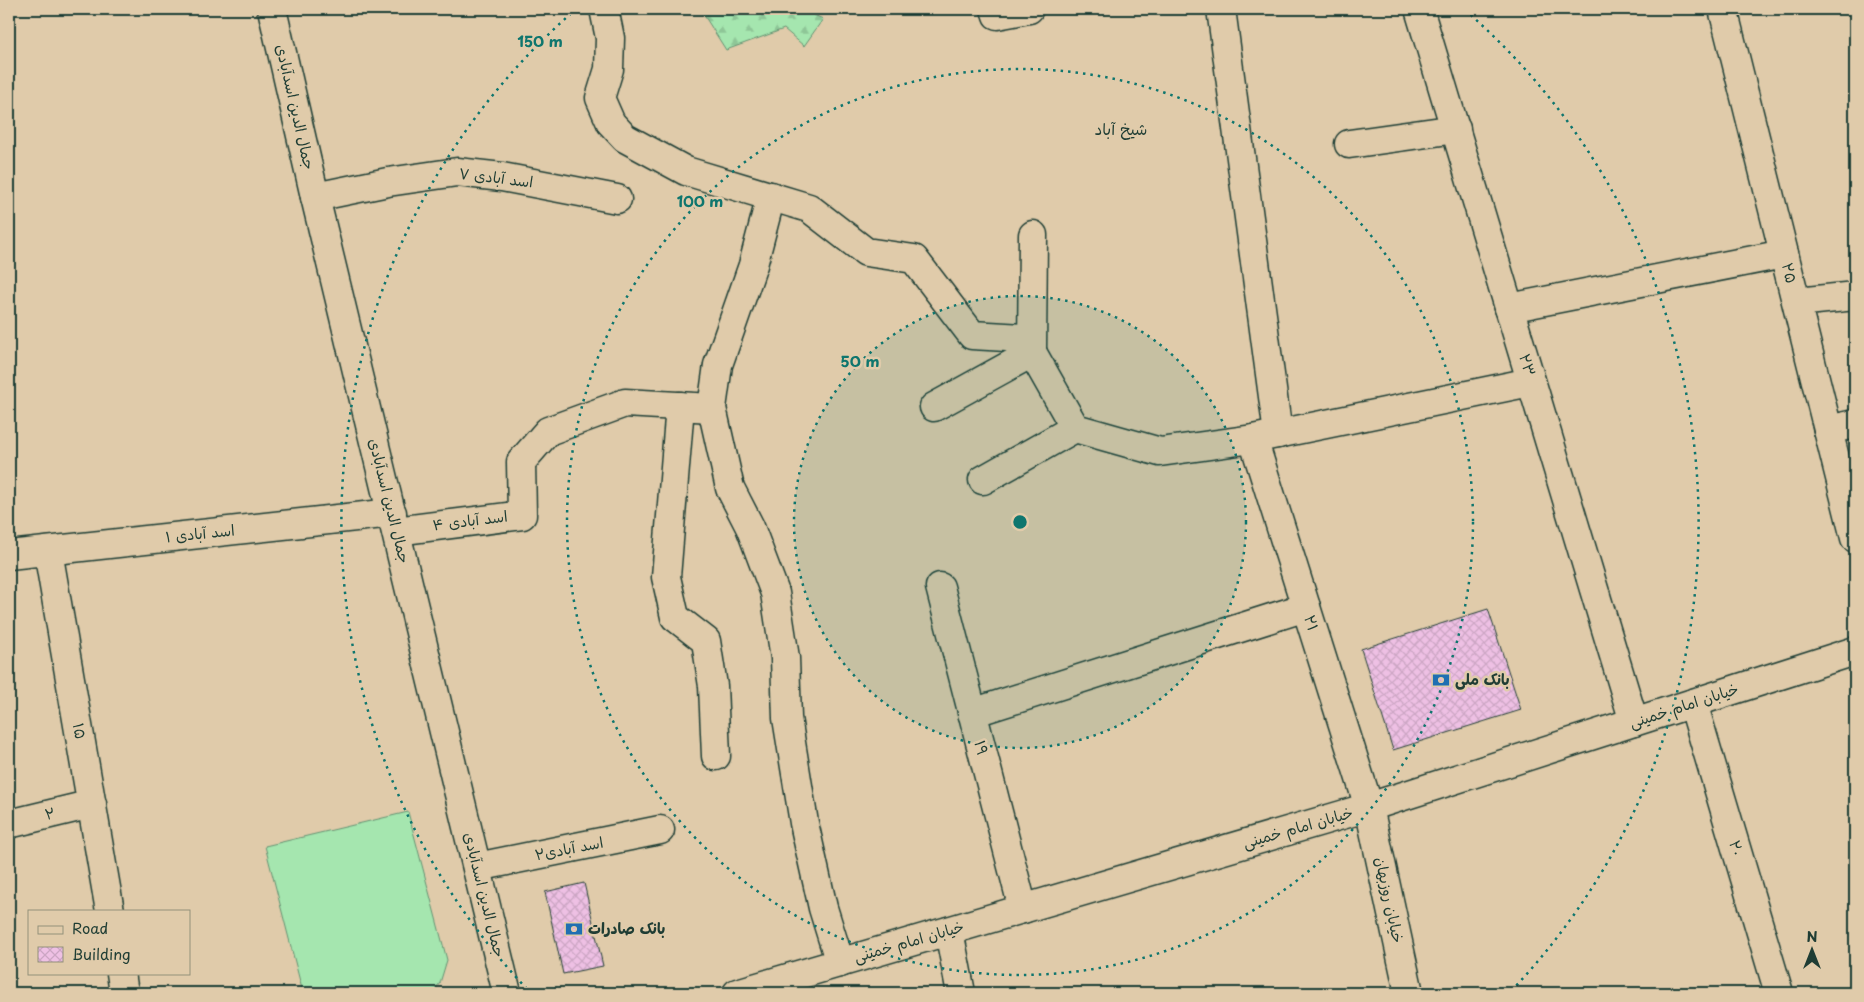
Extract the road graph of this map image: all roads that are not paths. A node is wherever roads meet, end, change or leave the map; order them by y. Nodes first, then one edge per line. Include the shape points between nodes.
1 (272, 9) edge
2 (604, 9) edge
3 (995, 9) edge
4 (1029, 9) edge
5 (1221, 9) edge
6 (1419, 9) edge
7 (1723, 9) edge
8 (1456, 129) junction
9 (1349, 144) dead end
10 (771, 196) junction
11 (315, 197) junction
12 (617, 199) dead end
13 (1033, 235) dead end
14 (1784, 254) junction
15 (1855, 296) edge
16 (1797, 302) junction
17 (1509, 308) junction
18 (1032, 353) junction
19 (1532, 382) junction
20 (680, 406) junction
21 (934, 407) dead end
22 (712, 408) junction
23 (1855, 424) edge
24 (1075, 428) junction
25 (1828, 430) junction
26 (1266, 437) junction
27 (983, 480) dead end
28 (394, 522) junction
29 (1855, 538) edge
30 (48, 551) junction
31 (9, 555) edge
32 (940, 587) dead end
33 (1306, 607) junction
34 (1855, 651) edge
35 (1692, 703) junction
36 (972, 713) junction
37 (1634, 722) junction
38 (716, 756) dead end
39 (92, 804) junction
40 (1369, 807) junction
41 (9, 824) edge
42 (660, 830) dead end
43 (477, 867) junction
44 (1023, 909) junction
45 (110, 910) edge
46 (948, 931) junction
47 (840, 963) junction
48 (121, 974) edge
49 (124, 993) edge
50 (507, 993) edge
51 (737, 993) edge
52 (961, 993) edge
53 (1409, 993) edge
54 (1779, 993) edge

1 - 11 street, جمال الدین اسدآبادی
2 - 10 street via 610,38 609,69 600,98 611,123 625,138 686,171
3 - 4 street via 997,16
5 - 26 street, ۲۱
6 - 8 street, ۲۳
7 - 14 street, ۲۵
8 - 9 street
8 - 17 street, ۲۳
10 - 18 street via 809,208 866,252 914,259 972,334 1024,338
10 - 22 street via 753,265 718,365
11 - 12 street, اسد آبادی ۷ via 456,172 502,176
11 - 28 street, جمال الدین اسدآبادی
13 - 18 street
14 - 16 street, ۲۵
14 - 17 street
15 - 16 street
16 - 25 street, ۲۵
17 - 19 street, ۲۳
18 - 21 street
18 - 24 street
19 - 26 street
19 - 37 street, ۲۳
20 - 22 street, اسد آبادی ۴
20 - 28 street, اسد آبادی ۴ via 625,403 548,431 521,462 522,515
20 - 38 street via 666,577 675,618 706,641 713,686
22 - 47 street via 730,488 750,527 775,593 785,658 788,718 804,823 823,908
23 - 25 street
24 - 26 street via 1160,452
24 - 27 street
25 - 29 street, ۲۵
26 - 33 street, ۲۱
28 - 30 street, اسد آبادی ۱
28 - 43 street, جمال الدین اسدآبادی
30 - 31 street, اسد آبادی ۱
30 - 39 street, ۱۵
32 - 36 street, ۱۹
33 - 36 street
33 - 40 street, ۲۱
34 - 35 street, خیابان امام خمینی
35 - 37 street, خیابان امام خمینی
35 - 54 street, ۲۰
36 - 44 street, ۱۹
37 - 40 street, خیابان امام خمینی
39 - 41 street, ۲
39 - 45 street, ۱۵
40 - 44 street, خیابان امام خمینی
40 - 53 street, خیابان روزبهان
42 - 43 street, اسد آبادی۲
43 - 50 street, جمال الدین اسدآبادی
44 - 46 street, خیابان امام خمینی
46 - 47 street, خیابان امام خمینی
46 - 52 street
47 - 51 street, خیابان امام خمینی
48 - 49 street

